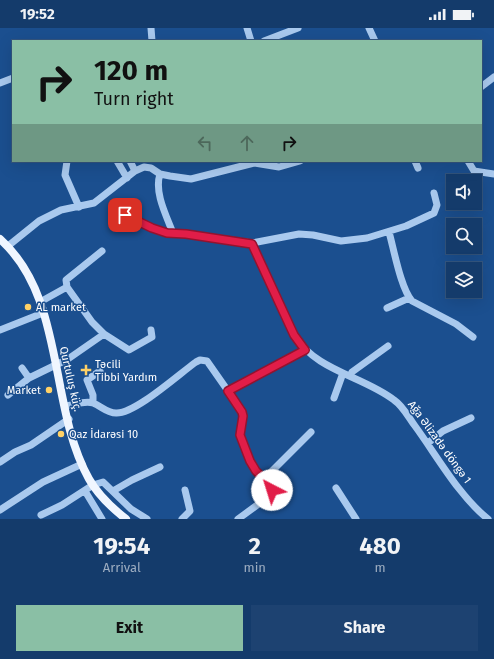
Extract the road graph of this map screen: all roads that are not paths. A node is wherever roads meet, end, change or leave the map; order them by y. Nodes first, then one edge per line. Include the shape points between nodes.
1 (151, 28) edge
2 (247, 28) edge
3 (298, 28) edge
4 (369, 28) edge
5 (152, 40) edge
6 (251, 40) edge
7 (267, 40) edge
8 (375, 40) edge
9 (12, 78) edge
10 (494, 78) edge
11 (0, 84) edge
12 (482, 86) edge
13 (67, 162) edge
14 (118, 162) edge
15 (130, 162) edge
16 (296, 162) edge
17 (469, 162) edge
18 (267, 163) edge
19 (144, 164) edge
20 (135, 171) junction
21 (160, 174) junction
22 (494, 174) edge
23 (127, 178) junction
24 (434, 193) dead end
25 (79, 207) junction
26 (125, 215) dead end
27 (389, 232) junction
28 (173, 233) junction
29 (0, 239) edge
30 (252, 244) junction
31 (8, 246) junction
32 (102, 251) dead end
33 (67, 287) junction
34 (409, 298) junction
35 (40, 302) junction
36 (386, 308) dead end
37 (43, 313) junction
38 (0, 330) edge
39 (151, 330) dead end
40 (104, 334) junction
41 (473, 337) dead end
42 (388, 346) dead end
43 (305, 350) junction
44 (56, 366) junction
45 (22, 368) dead end
46 (100, 371) dead end
47 (343, 373) junction
48 (350, 376) junction
49 (29, 378) junction
50 (228, 391) junction
51 (8, 395) dead end
52 (334, 398) dead end
53 (93, 403) junction
54 (65, 406) junction
55 (471, 418) dead end
56 (69, 420) junction
57 (311, 432) dead end
58 (428, 443) junction
59 (0, 462) edge
60 (82, 464) junction
61 (160, 467) dead end
62 (264, 479) junction
63 (93, 485) junction
64 (336, 488) dead end
65 (185, 490) dead end
66 (84, 491) junction
67 (114, 491) junction
68 (0, 510) edge
69 (41, 514) dead end
70 (102, 519) edge
71 (126, 519) edge
72 (147, 519) edge
73 (182, 519) edge
74 (238, 519) edge
75 (356, 519) edge
76 (488, 519) edge

1 - 5 street
2 - 6 street
3 - 7 street
4 - 8 street
9 - 11 street
10 - 12 street
13 - 25 street via 65,175
14 - 23 street
15 - 20 street
16 - 18 street via 279,167
17 - 22 street via 474,170
18 - 21 street via 246,164 192,179
19 - 20 street
19 - 21 street
20 - 23 street
21 - 28 street via 160,193
23 - 25 street via 94,203
24 - 27 street via 437,205 434,213
25 - 31 street via 51,215 28,229
26 - 28 street via 152,228
27 - 30 street via 350,241 299,234
27 - 34 street
28 - 30 street
29 - 31 main road, Qurtuluş küç.
30 - 43 street, Ağa Əlizadə döngə 1 via 294,335
31 - 35 main road, Qurtuluş küç. via 22,266
32 - 33 street via 66,280
33 - 35 street
33 - 40 street via 92,322
34 - 36 street
34 - 41 street via 456,324
35 - 37 main road, Qurtuluş küç.
37 - 38 street
37 - 44 main road, Qurtuluş küç.
39 - 40 street via 152,337 129,350
40 - 44 street
42 - 48 street
43 - 47 street, Ağa Əlizadə döngə 1
43 - 50 street
44 - 49 street
44 - 54 main road, Qurtuluş küç.
45 - 49 street
46 - 53 street via 87,380 93,395
47 - 48 street, Ağa Əlizadə döngə 1
47 - 52 street
48 - 58 street, Ağa Əlizadə döngə 1 via 395,400
49 - 51 street
50 - 53 street via 210,365 200,360 131,410 112,413
50 - 62 street via 243,416 240,439 253,467
53 - 54 street
54 - 56 main road, Qurtuluş küç.
55 - 58 street via 443,431
56 - 59 street
56 - 60 main road, Qurtuluş küç.
57 - 62 street
58 - 76 street, Ağa Əlizadə döngə 1 via 464,495
60 - 63 main road, Qurtuluş küç.
60 - 68 street via 43,482
61 - 67 street
62 - 74 street via 272,487 271,495
63 - 66 street
63 - 67 street via 103,482
63 - 71 main road, Qurtuluş küç. via 110,506
64 - 75 street
65 - 73 street via 190,511
66 - 69 street
66 - 70 street
67 - 72 street via 131,509

